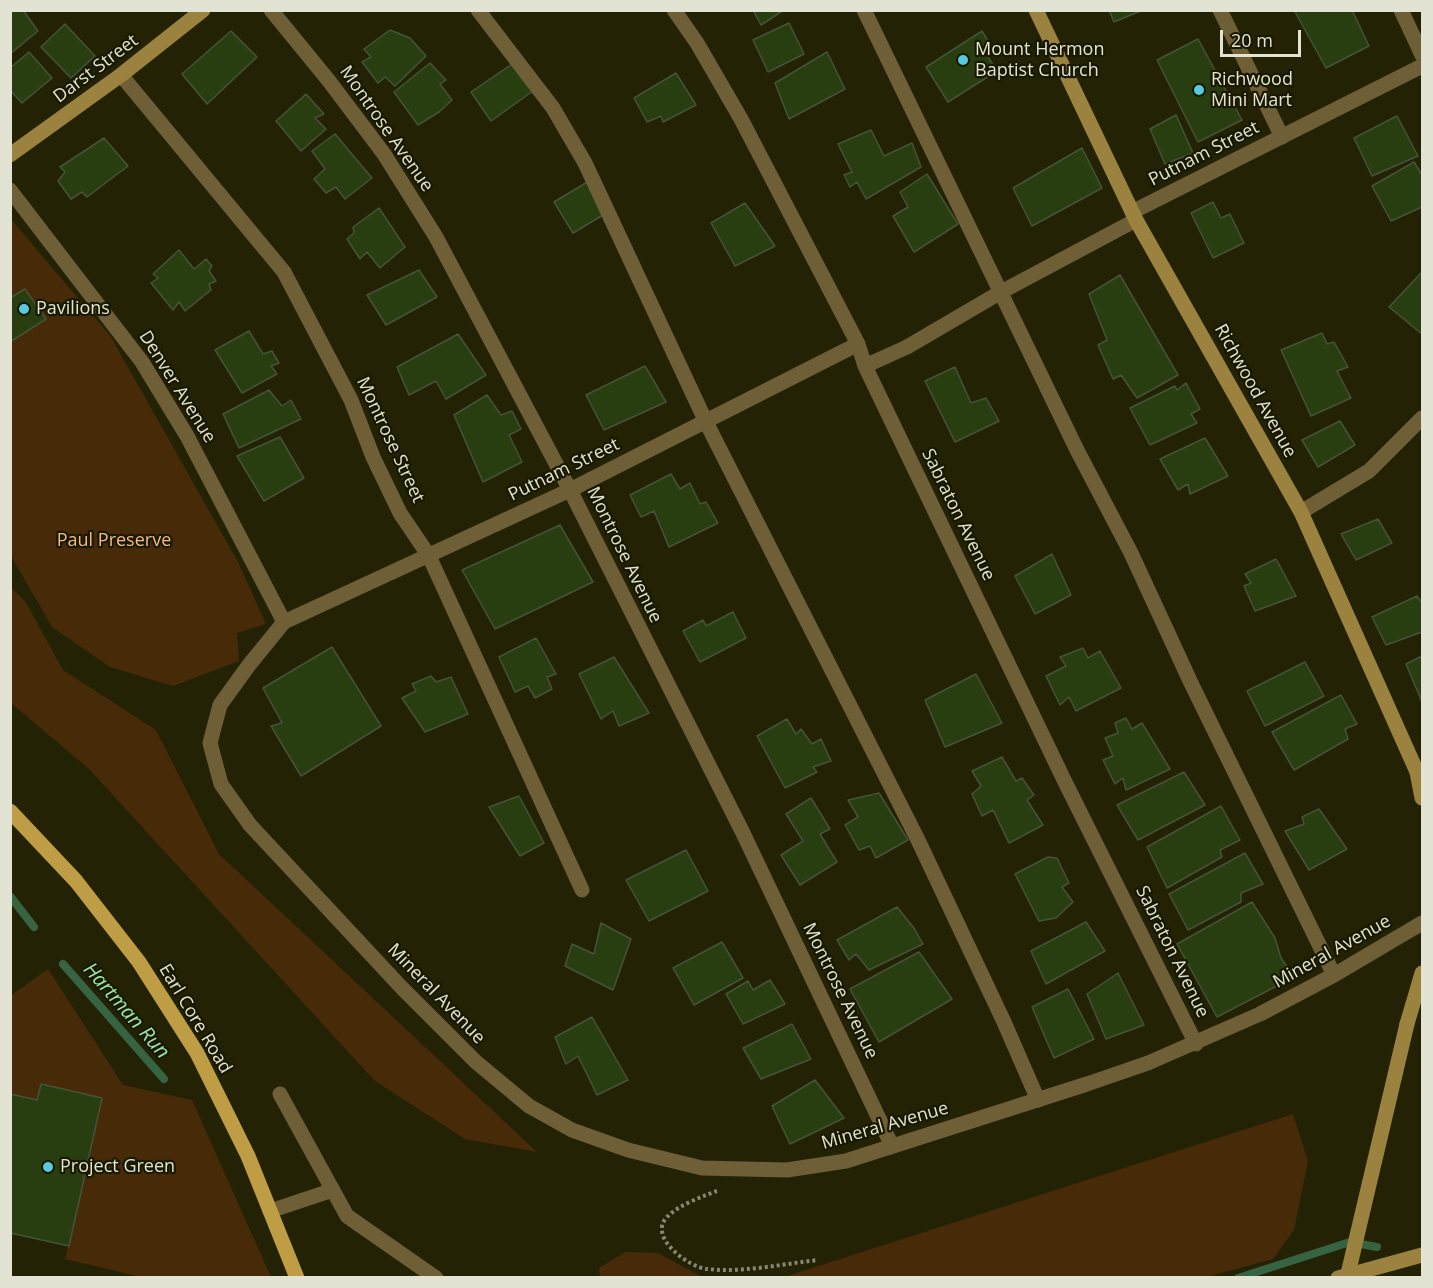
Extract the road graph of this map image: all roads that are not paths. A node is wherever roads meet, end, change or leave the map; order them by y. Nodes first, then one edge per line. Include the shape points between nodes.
1 (203, 10) edge
2 (271, 10) edge
3 (478, 10) edge
4 (674, 10) edge
5 (864, 10) edge
6 (1036, 10) edge
7 (1220, 10) edge
8 (1401, 10) edge
9 (1422, 55) edge
10 (1422, 66) edge
11 (121, 75) junction
12 (1282, 137) junction
13 (10, 155) edge
14 (10, 190) edge
15 (1134, 216) junction
16 (1001, 292) junction
17 (858, 344) junction
18 (865, 366) junction
19 (1422, 418) edge
20 (706, 422) junction
21 (570, 490) junction
22 (1301, 512) junction
23 (429, 556) junction
24 (284, 622) junction
25 (1422, 798) edge
26 (10, 811) edge
27 (582, 890) dead end
28 (1422, 923) edge
29 (1422, 973) edge
30 (1334, 975) junction
31 (1196, 1044) junction
32 (279, 1094) dead end
33 (1038, 1100) junction
34 (892, 1146) junction
35 (333, 1190) junction
36 (270, 1211) junction
37 (1422, 1255) edge
38 (297, 1278) edge
39 (436, 1278) edge
40 (1338, 1278) edge
41 (1347, 1278) edge

1 - 11 street, Darst Street
2 - 21 street, Montrose Avenue via 390,163 436,237
3 - 20 street via 553,108 585,163
4 - 17 street, Sabraton Avenue via 741,120
5 - 16 street
6 - 15 street, Richwood Avenue
7 - 12 street
8 - 9 street
10 - 12 street, Putnam Street
11 - 13 street, Darst Street
11 - 23 street, Montrose Street via 284,272 351,400 400,513
12 - 15 street, Putnam Street
14 - 24 street, Denver Avenue via 142,362 188,436
15 - 16 street, Putnam Street
15 - 22 street, Richwood Avenue
16 - 18 street, Putnam Street via 907,347
16 - 30 street
17 - 18 street, Sabraton Avenue
17 - 20 street, Putnam Street
18 - 31 street, Sabraton Avenue
19 - 22 street via 1369,471
20 - 21 street, Putnam Street
20 - 33 street via 918,840
21 - 23 street, Putnam Street
21 - 34 street, Montrose Avenue via 742,831
22 - 25 street, Richwood Avenue via 1417,772
23 - 24 street, Putnam Street
23 - 27 street, Montrose Street
24 - 34 street, Mineral Avenue via 220,705 210,743 221,784 249,825 476,1062 529,1106 572,1130 628,1150 702,1168 787,1170 846,1161
26 - 36 main road, Earl Core Road via 76,881 145,971 197,1053 248,1156
28 - 30 street, Mineral Avenue
29 - 41 street, bridge
30 - 31 street, Mineral Avenue
31 - 33 street, Mineral Avenue
32 - 35 street
33 - 34 street, Mineral Avenue
35 - 36 street
35 - 39 street via 347,1216
36 - 38 main road, Earl Core Road
37 - 40 street

